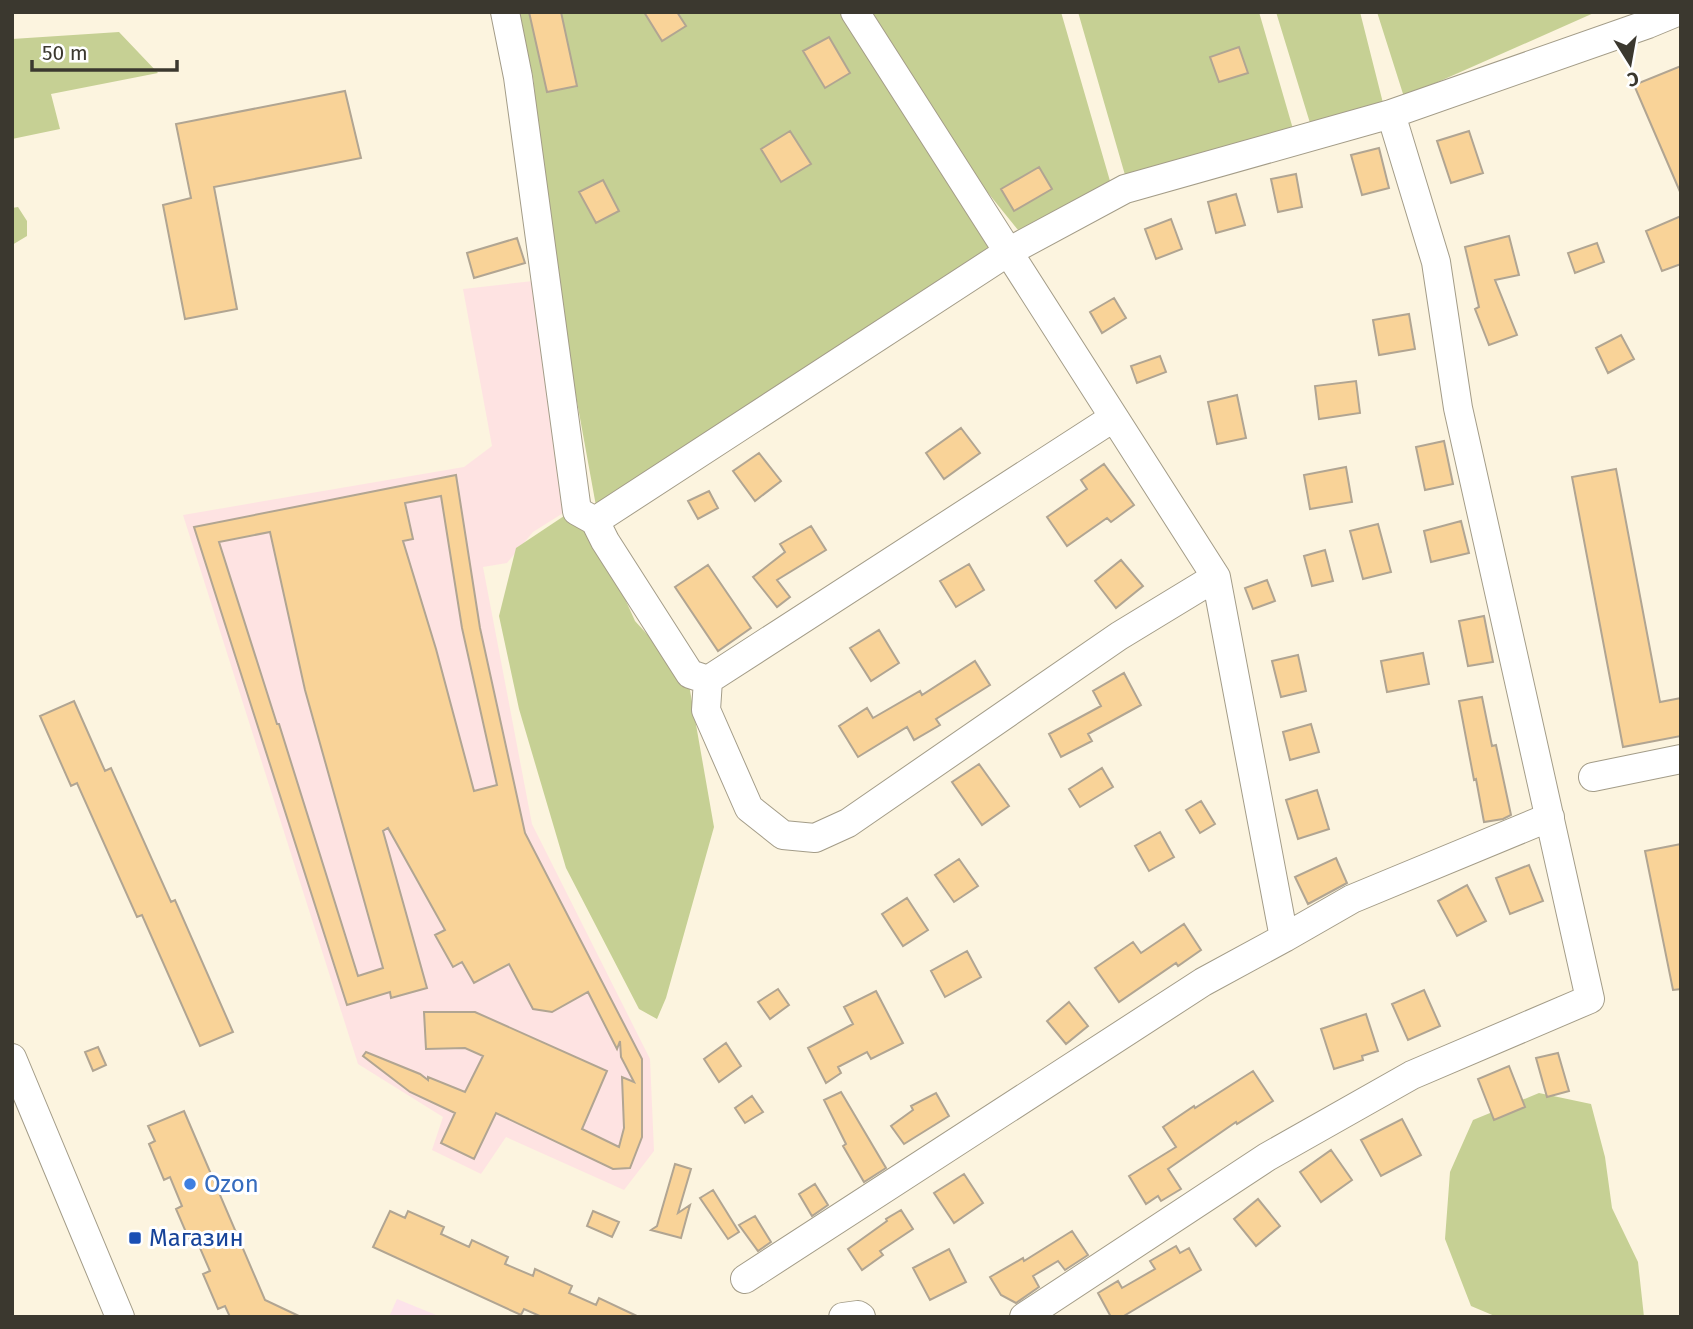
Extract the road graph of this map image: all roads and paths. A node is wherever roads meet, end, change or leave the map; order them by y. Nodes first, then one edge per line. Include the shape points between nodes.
1 (505, 12) edge
2 (855, 12) edge
3 (1677, 12) edge
4 (1391, 114) junction
5 (1008, 253) junction
6 (1114, 418) junction
7 (595, 521) junction
8 (1216, 577) junction
9 (708, 680) junction
10 (1681, 759) edge
11 (1592, 777) dead end
12 (1550, 817) junction
13 (1284, 938) junction
14 (12, 1058) edge
15 (745, 1279) dead end
16 (120, 1317) edge
17 (843, 1317) edge
18 (861, 1317) edge
19 (1024, 1317) edge

1 - 7 street via 518,77 577,511
2 - 5 street
3 - 4 street
4 - 5 street via 1125,189
4 - 12 street via 1436,262 1458,408
5 - 6 street
5 - 7 street
6 - 8 street
6 - 9 street
7 - 9 street via 690,674
8 - 9 street via 1119,636 848,823 816,838 783,835 750,808 706,710
8 - 13 street
10 - 11 street
12 - 13 street via 1352,898
12 - 19 street via 1590,999 1412,1075 1267,1157
13 - 15 street via 1203,982
14 - 16 street
17 - 18 street

